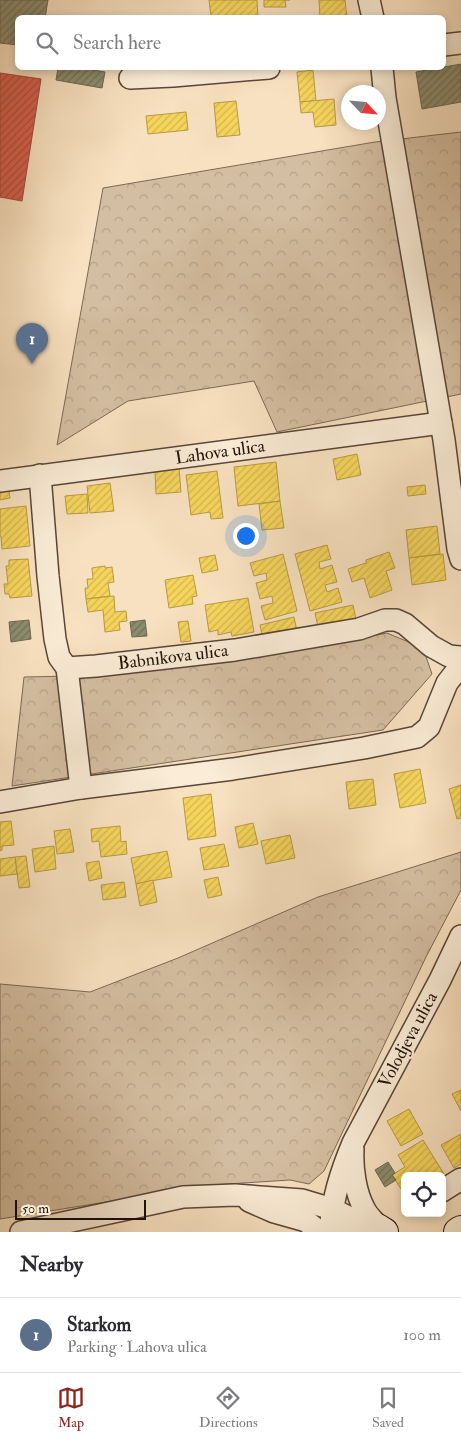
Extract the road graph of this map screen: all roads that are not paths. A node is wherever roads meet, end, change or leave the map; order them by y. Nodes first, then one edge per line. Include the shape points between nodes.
1 (370, 0) edge
2 (373, 15) edge
3 (461, 43) edge
4 (446, 45) edge
5 (245, 70) edge
6 (382, 70) edge
7 (130, 78) dead end
8 (441, 423) junction
9 (40, 475) junction
10 (0, 481) edge
11 (461, 559) edge
12 (461, 657) edge
13 (461, 665) edge
14 (67, 668) junction
15 (81, 788) junction
16 (0, 802) edge
17 (461, 936) edge
18 (353, 1144) junction
19 (461, 1179) edge
20 (446, 1188) edge
21 (235, 1194) junction
22 (360, 1225) edge
23 (21, 1232) edge
24 (320, 1232) edge
25 (331, 1232) edge

1 - 2 street
3 - 4 street
5 - 7 street
6 - 8 street
8 - 9 street, Lahova ulica
8 - 11 street
9 - 10 street, Lahova ulica
9 - 14 street via 55,640 58,657
12 - 14 street, Babnikova ulica via 449,656 431,646 405,624 385,620 358,628 235,650
13 - 15 street via 447,683 429,727 417,737 233,769
14 - 15 street
15 - 16 street
17 - 18 street, Volodjeva ulica
18 - 22 street, Volodjeva ulica via 352,1164 364,1210
18 - 22 street, Volodjeva ulica via 341,1171
19 - 20 street
21 - 22 street via 302,1200
21 - 23 street via 183,1197
21 - 24 street via 274,1212 306,1221
22 - 25 street, Volodjeva ulica

